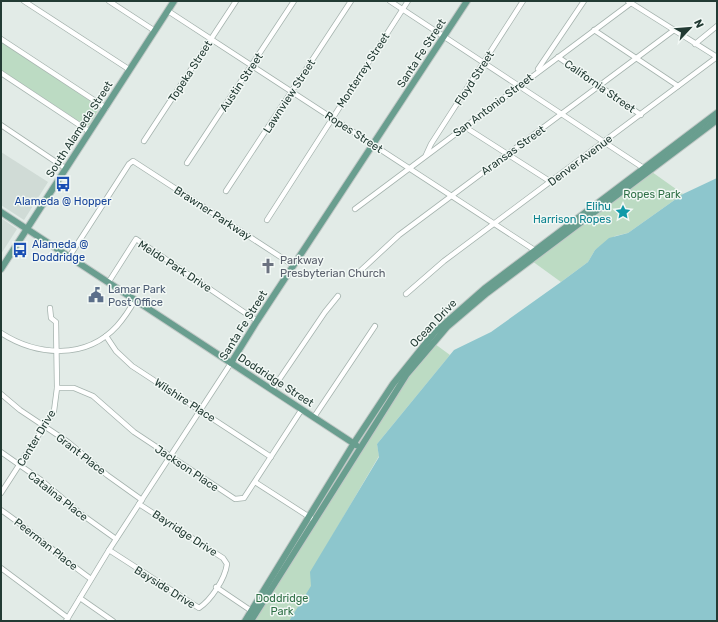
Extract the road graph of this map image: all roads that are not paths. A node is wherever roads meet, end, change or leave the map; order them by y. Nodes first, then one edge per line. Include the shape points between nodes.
1 (24, 1) edge
2 (109, 1) edge
3 (174, 1) edge
4 (236, 1) edge
5 (294, 1) edge
6 (351, 1) edge
7 (390, 1) edge
8 (408, 1) edge
9 (467, 1) edge
10 (523, 1) edge
11 (584, 1) edge
12 (641, 1) edge
13 (630, 2) edge
14 (637, 7) junction
15 (403, 9) junction
16 (168, 11) junction
17 (717, 26) edge
18 (594, 30) junction
19 (674, 30) junction
20 (155, 31) junction
21 (444, 36) junction
22 (1, 39) edge
23 (211, 39) junction
24 (695, 44) junction
25 (558, 57) junction
26 (717, 57) edge
27 (637, 58) junction
28 (484, 62) junction
29 (252, 65) junction
30 (130, 70) junction
31 (536, 72) junction
32 (1, 73) edge
33 (522, 86) junction
34 (600, 86) junction
35 (678, 86) junction
36 (291, 92) junction
37 (106, 108) junction
38 (563, 114) junction
39 (641, 115) junction
40 (716, 117) edge
41 (332, 118) junction
42 (1, 125) edge
43 (465, 126) junction
44 (90, 132) junction
45 (144, 141) dead end
46 (604, 142) junction
47 (373, 144) junction
48 (507, 155) junction
49 (425, 156) junction
50 (187, 163) dead end
51 (65, 168) junction
52 (409, 168) junction
53 (646, 169) junction
54 (551, 182) junction
55 (226, 191) dead end
56 (452, 196) junction
57 (355, 209) dead end
58 (1, 212) edge
59 (267, 220) dead end
60 (494, 224) junction
61 (27, 229) junction
62 (537, 251) junction
63 (69, 257) junction
64 (293, 265) junction
65 (1, 269) edge
66 (357, 274) dead end
67 (108, 283) junction
68 (406, 294) dead end
69 (338, 296) dead end
70 (135, 300) junction
71 (50, 308) dead end
72 (257, 321) junction
73 (375, 326) dead end
74 (1, 333) edge
75 (106, 336) junction
76 (56, 351) junction
77 (413, 362) junction
78 (231, 363) junction
79 (57, 388) junction
80 (272, 390) junction
81 (1, 394) edge
82 (302, 409) junction
83 (200, 410) junction
84 (314, 417) junction
85 (44, 426) junction
86 (354, 443) junction
87 (359, 447) junction
88 (1, 452) edge
89 (170, 457) junction
90 (271, 457) junction
91 (19, 466) junction
92 (254, 482) junction
93 (1, 493) edge
94 (140, 502) junction
95 (1, 510) edge
96 (308, 516) junction
97 (314, 520) junction
98 (116, 539) junction
99 (295, 544) junction
100 (109, 550) junction
101 (1, 568) edge
102 (91, 579) junction
103 (216, 587) junction
104 (80, 598) junction
105 (254, 612) junction
106 (107, 619) edge
107 (67, 620) edge
108 (113, 621) edge
109 (245, 621) edge
110 (251, 621) edge

1 - 30 street
2 - 20 street
3 - 16 main road, South Alameda Street
4 - 23 street, Topeka Street
5 - 29 street, Austin Street
6 - 36 street, Lawnview Street
7 - 15 street
8 - 15 street, Monterrey Street
9 - 21 main road, Santa Fe Street
10 - 28 street, Floyd Street
11 - 31 street
12 - 14 street
13 - 14 street
13 - 18 street, San Antonio Street
14 - 19 street
15 - 21 street
15 - 41 street, Monterrey Street
16 - 20 main road, South Alameda Street
16 - 23 street, Ropes Street
17 - 24 street
18 - 25 street, San Antonio Street
18 - 27 street
19 - 24 street
19 - 27 street, Aransas Street
20 - 30 main road, South Alameda Street
21 - 28 street
21 - 47 main road, Santa Fe Street
22 - 37 street
23 - 29 street, Ropes Street
23 - 45 street, Topeka Street
24 - 26 street
25 - 31 street, San Antonio Street
25 - 34 street, California Street
26 - 35 street, Denver Avenue
27 - 34 street, Aransas Street
27 - 35 street
28 - 33 street
28 - 49 street, Floyd Street
29 - 36 street, Ropes Street
29 - 50 street, Austin Street
30 - 37 main road, South Alameda Street
31 - 33 street, San Antonio Street
32 - 44 street
33 - 38 street
33 - 43 street, San Antonio Street
34 - 38 street, Aransas Street
34 - 39 street, California Street
35 - 39 street, Denver Avenue
36 - 41 street, Ropes Street
36 - 55 street, Lawnview Street
37 - 44 main road, South Alameda Street
38 - 46 street
38 - 48 street, Aransas Street
39 - 46 street, Denver Avenue
40 - 53 main road, Ocean Drive
41 - 47 street, Ropes Street
41 - 59 street, Monterrey Street
42 - 51 street
43 - 48 street
43 - 49 street, San Antonio Street
44 - 51 main road, South Alameda Street
46 - 53 street
46 - 54 street, Denver Avenue
47 - 52 street, Ropes Street
47 - 64 main road, Santa Fe Street
48 - 54 street
48 - 56 street, Aransas Street
49 - 52 street, San Antonio Street
51 - 61 main road, South Alameda Street
52 - 56 street, Ropes Street
52 - 57 street, San Antonio Street
53 - 62 main road, Ocean Drive
54 - 60 street, Denver Avenue
56 - 60 street, Ropes Street
56 - 66 street, Aransas Street via 399,235
58 - 61 main road, Doddridge Street
60 - 62 street, Ropes Street
60 - 68 street, Denver Avenue via 444,261
61 - 63 main road, Doddridge Street
61 - 65 main road, South Alameda Street
62 - 77 main road, Ocean Drive via 456,315
63 - 64 street, Brawner Parkway via 133,161
63 - 67 main road, Doddridge Street
64 - 72 main road, Santa Fe Street
67 - 70 main road, Doddridge Street
67 - 72 street, Meldo Park Drive via 136,239
69 - 80 street
70 - 75 street via 117,326
70 - 78 main road, Doddridge Street
71 - 76 street, Center Drive via 51,318 56,322
72 - 78 main road, Santa Fe Street
73 - 84 street
74 - 76 street via 28,347
75 - 76 street via 83,347
75 - 83 street, Wilshire Place via 116,351 132,366
76 - 79 street, Center Drive
77 - 86 main road, Ocean Drive via 393,384
77 - 87 main road, Ocean Drive
78 - 80 main road, Doddridge Street
78 - 83 street, Santa Fe Street
79 - 85 street, Center Drive via 54,411
79 - 89 street, Jackson Place via 74,388 93,396 134,432
80 - 82 main road, Doddridge Street
81 - 85 street, Grant Place
82 - 84 main road, Doddridge Street
82 - 90 street
83 - 89 street, Santa Fe Street
83 - 90 street, Wilshire Place
84 - 86 main road, Doddridge Street
85 - 91 street, Center Drive
85 - 94 street, Grant Place via 68,442
86 - 87 main road, Doddridge Street
86 - 96 main road, Ocean Drive
87 - 97 main road, Ocean Drive
88 - 91 street, Catalina Place
89 - 92 street, Jackson Place via 235,499 244,498
89 - 94 street, Santa Fe Street
90 - 92 street
91 - 93 street, Center Drive
91 - 98 street, Catalina Place via 41,480
92 - 96 street
94 - 98 street, Santa Fe Street
94 - 103 street, Bayridge Drive via 223,558 227,564 226,572
95 - 102 street, Peerman Place
96 - 97 street
96 - 99 main road, Ocean Drive
97 - 99 main road, Ocean Drive
98 - 100 street, Santa Fe Street
99 - 105 main road, Ocean Drive
100 - 102 street, Santa Fe Street
100 - 103 street, Bayside Drive via 198,608 205,604
101 - 107 street
102 - 104 street, Santa Fe Street
103 - 105 street
104 - 106 street
104 - 107 street, Santa Fe Street
105 - 109 main road, Ocean Drive
105 - 110 main road, Ocean Drive
106 - 108 street

